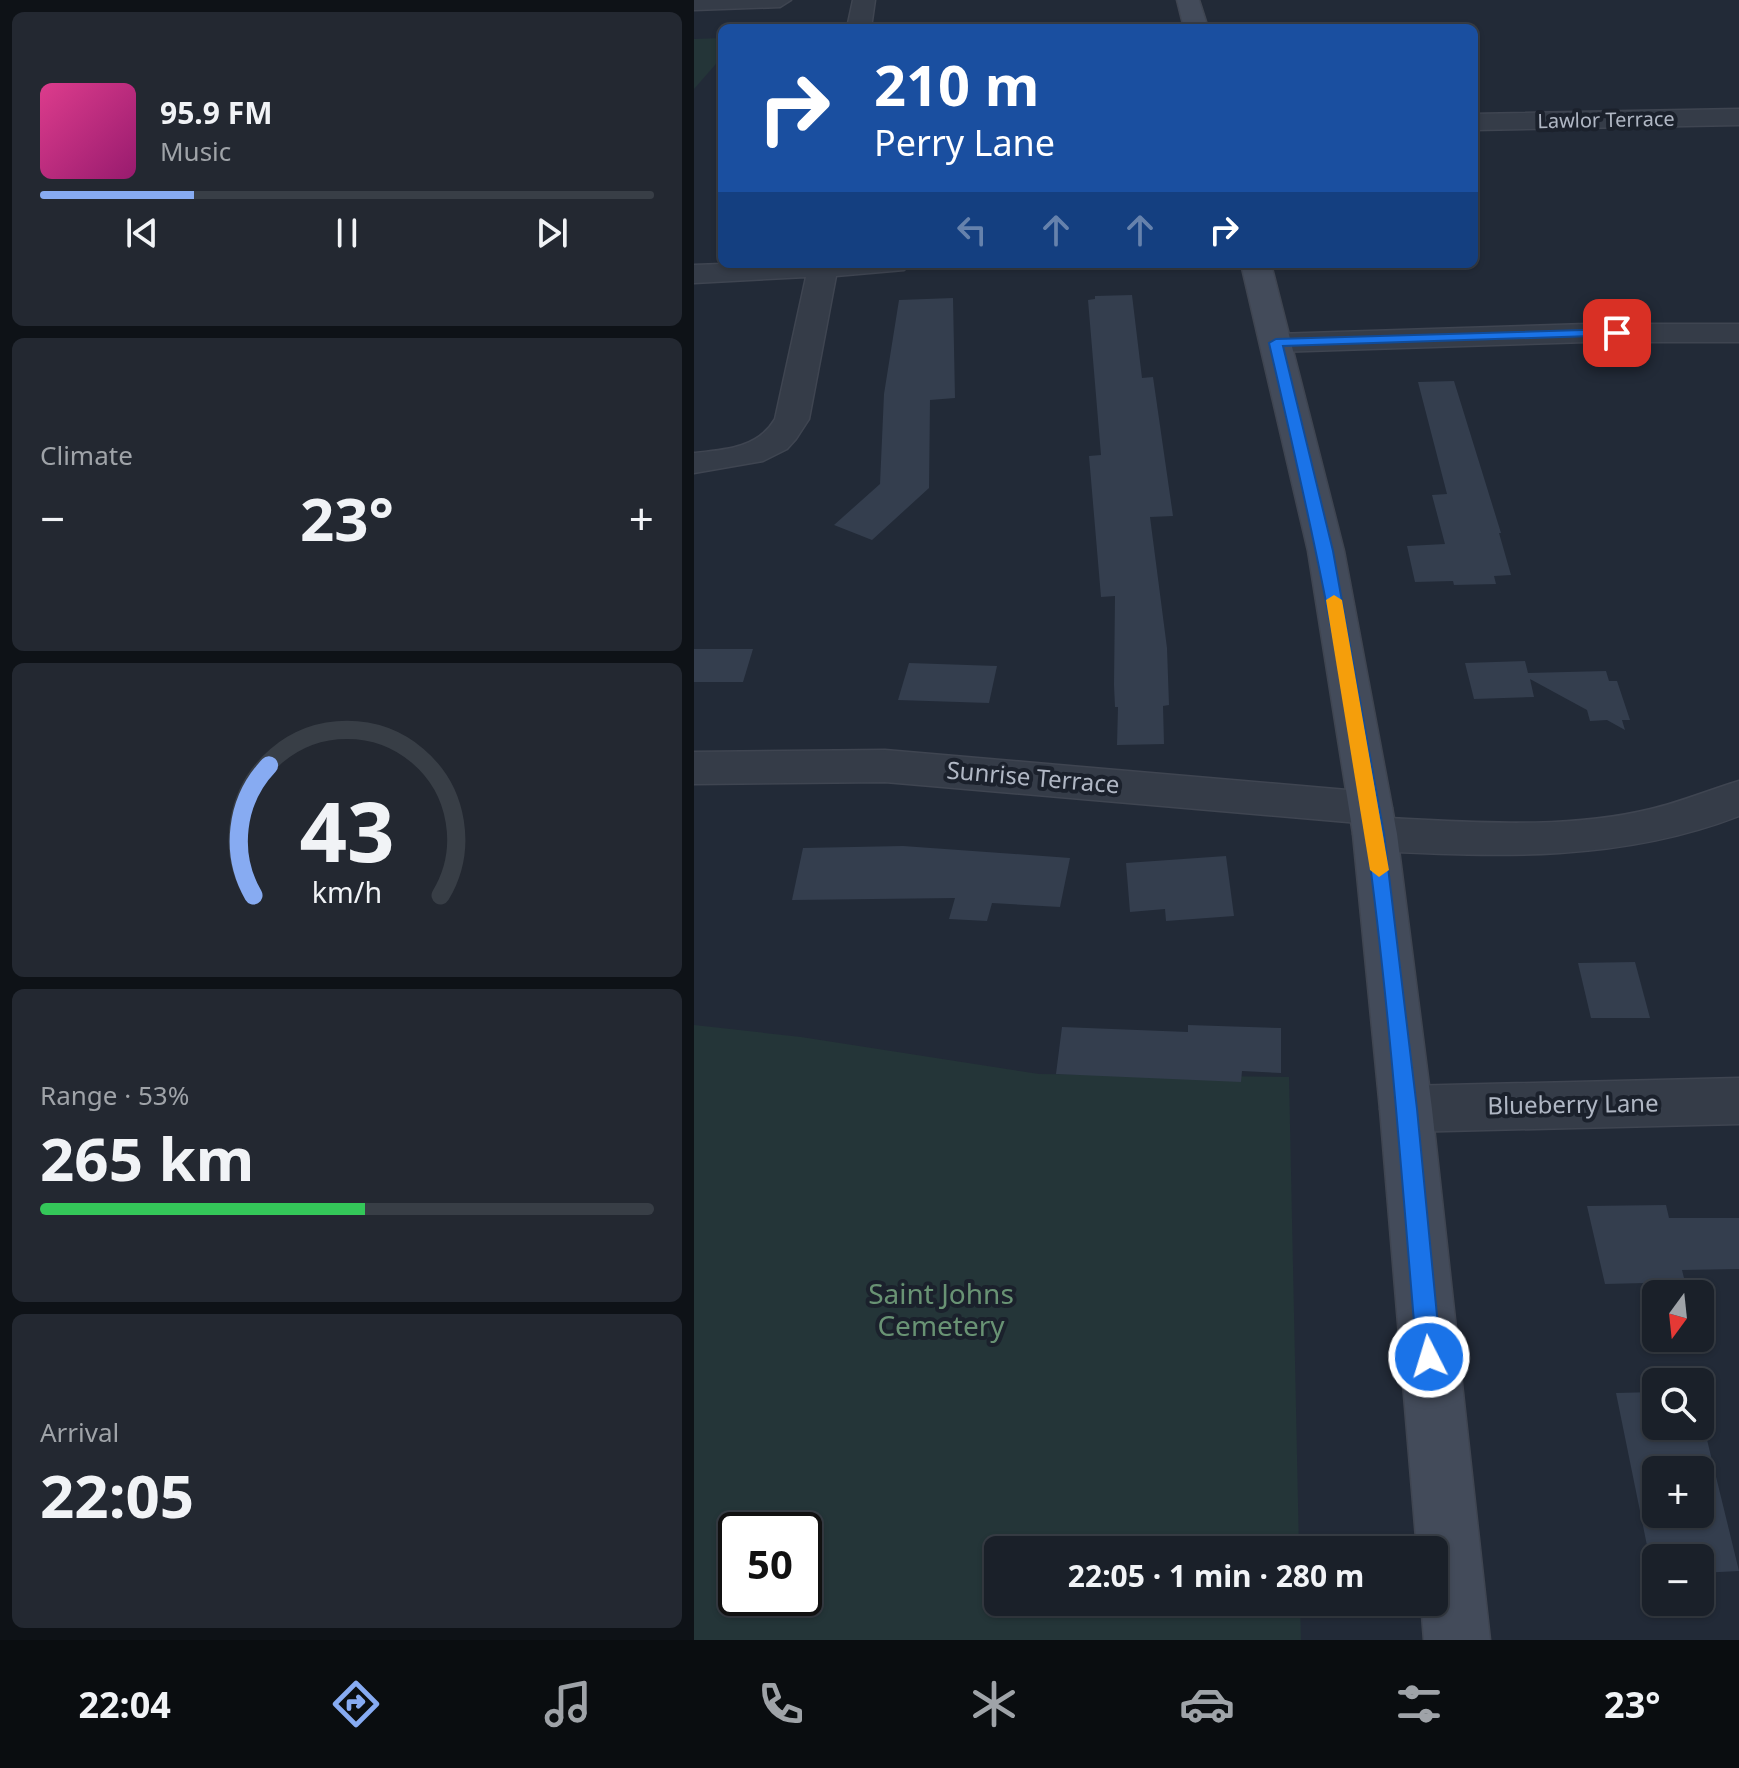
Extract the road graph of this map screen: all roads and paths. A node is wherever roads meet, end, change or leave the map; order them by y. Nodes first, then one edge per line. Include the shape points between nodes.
1 (780, 0) edge
2 (864, 0) edge
3 (1188, 0) edge
4 (694, 3) edge
5 (860, 24) edge
6 (1195, 24) edge
7 (1739, 117) edge
8 (1478, 122) edge
9 (791, 268) edge
10 (823, 268) edge
11 (1257, 268) edge
12 (694, 274) edge
13 (1739, 333) edge
14 (1276, 343) junction
15 (694, 463) edge
16 (694, 768) edge
17 (1739, 797) edge
18 (1373, 821) junction
19 (1739, 1101) edge
20 (1406, 1109) junction
21 (1457, 1640) edge

1 - 4 street
2 - 5 street
3 - 6 main road
7 - 8 street, Lawlor Terrace
9 - 12 street
10 - 15 street via 785,435 747,456
11 - 14 main road
13 - 14 street
14 - 18 main road via 1326,551
16 - 18 street, Sunrise Terrace via 885,766
17 - 18 street, Sunrise Terrace via 1672,821 1607,836 1536,841
18 - 20 main road
19 - 20 street, Blueberry Lane
20 - 21 main road

